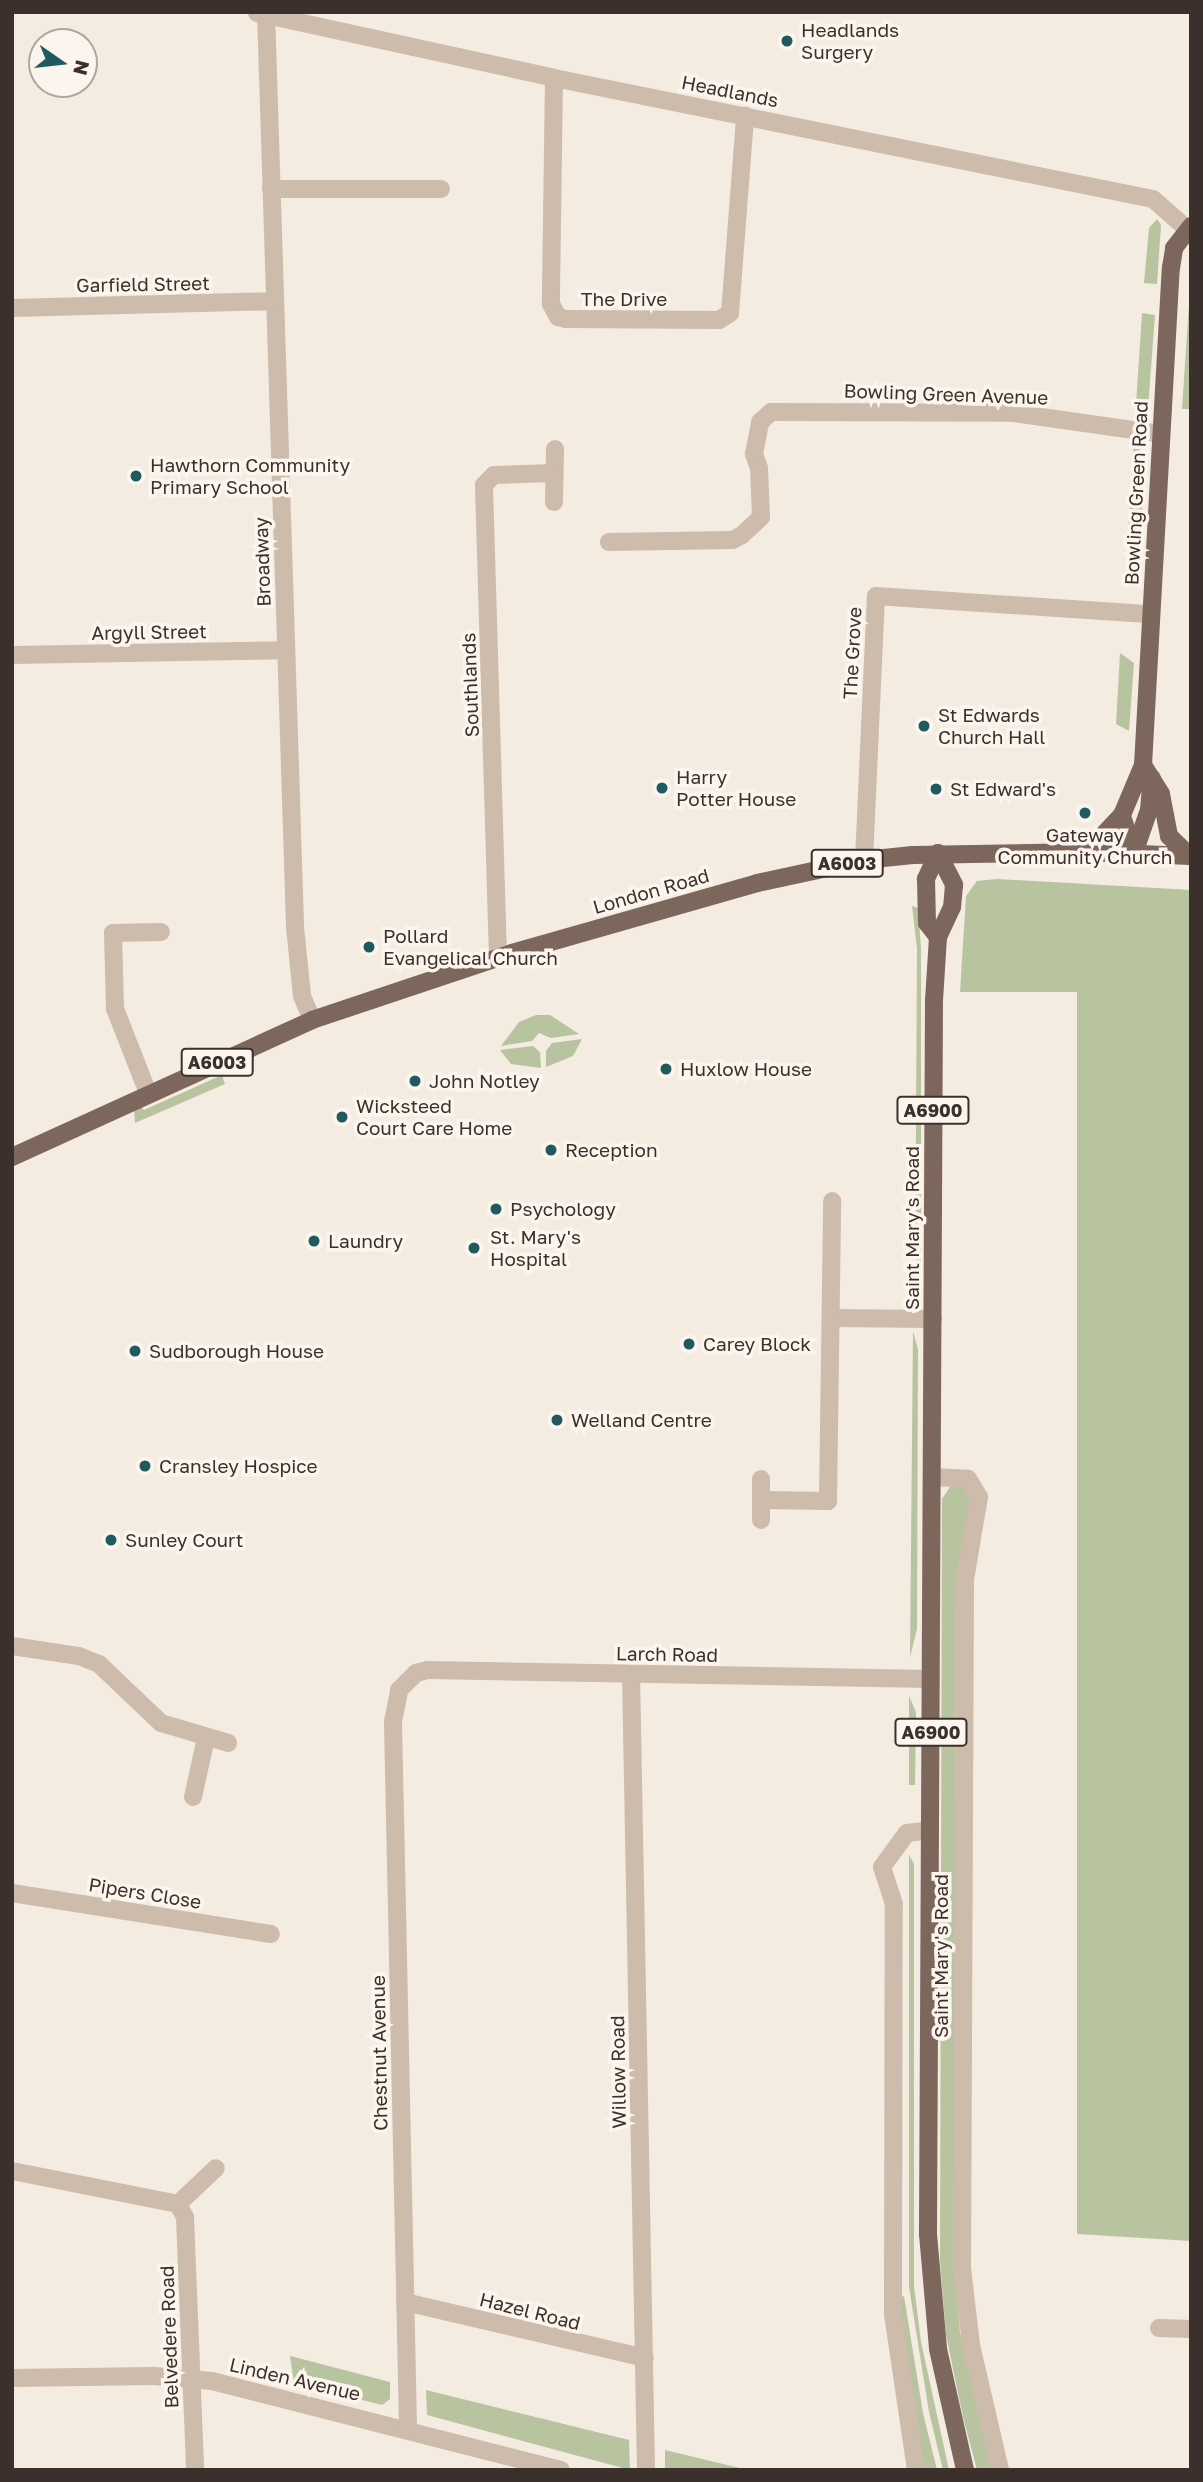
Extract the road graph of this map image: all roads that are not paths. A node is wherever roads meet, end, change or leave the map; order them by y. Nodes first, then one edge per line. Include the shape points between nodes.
1 (262, 13) edge
2 (554, 78) junction
3 (745, 116) junction
4 (271, 189) junction
5 (441, 189) dead end
6 (1189, 227) edge
7 (274, 301) junction
8 (12, 308) edge
9 (1161, 434) junction
10 (555, 449) dead end
11 (554, 473) junction
12 (554, 502) dead end
13 (608, 542) dead end
14 (1150, 614) junction
15 (286, 650) junction
16 (12, 655) edge
17 (1148, 771) junction
18 (1122, 815) junction
19 (1087, 852) junction
20 (938, 853) junction
21 (1134, 853) junction
22 (1191, 856) edge
23 (864, 860) junction
24 (161, 932) dead end
25 (938, 937) junction
26 (498, 958) junction
27 (312, 1020) junction
28 (148, 1093) junction
29 (12, 1157) edge
30 (832, 1201) dead end
31 (833, 1318) junction
32 (933, 1319) junction
33 (933, 1477) junction
34 (761, 1479) dead end
35 (761, 1500) junction
36 (761, 1520) dead end
37 (12, 1646) edge
38 (631, 1674) junction
39 (931, 1679) junction
40 (406, 1680) joint
41 (206, 1738) junction
42 (228, 1743) dead end
43 (193, 1797) dead end
44 (930, 1830) junction
45 (12, 1893) edge
46 (271, 1934) dead end
47 (216, 2168) dead end
48 (12, 2171) edge
49 (178, 2204) junction
50 (405, 2302) junction
51 (1159, 2328) dead end
52 (1191, 2329) edge
53 (645, 2358) junction
54 (12, 2378) edge
55 (192, 2379) junction
56 (408, 2427) junction
57 (195, 2470) edge
58 (561, 2470) edge
59 (646, 2470) edge
60 (916, 2470) edge
61 (965, 2470) edge
62 (1000, 2470) edge

1 - 2 street, Headlands
1 - 4 street, Broadway
2 - 3 street, Headlands
2 - 3 street, The Drive via 551,304 558,317 566,319 719,320 730,313
3 - 6 street, Headlands via 1153,199
4 - 5 street
4 - 7 street, Broadway
6 - 9 main road, Bowling Green Road via 1174,248 1171,268
7 - 8 street, Garfield Street
7 - 15 street, Broadway
9 - 13 street, Bowling Green Avenue via 1014,413 771,412 760,422 754,454 761,517 742,536 733,540
9 - 14 main road, Bowling Green Road
10 - 11 street
11 - 12 street
11 - 26 street, Southlands via 494,475 484,485
14 - 17 main road, Bowling Green Road
14 - 23 street, The Grove via 876,596
15 - 16 street, Argyll Street
15 - 27 street, Broadway via 295,926 302,996
17 - 18 main road, Bowling Green Road
17 - 21 main road, Bowling Green Road via 1149,810
17 - 22 main road via 1161,794 1169,836
18 - 19 main road
18 - 21 main road
19 - 20 main road, London Road / A6003
19 - 21 main road, London Road / A6003
20 - 23 main road, London Road / A6003
20 - 25 main road, Saint Mary's Road / A6900 via 926,879 927,923
20 - 25 main road, Saint Mary's Road / A6900 via 954,885 952,907
21 - 22 main road, London Road
23 - 26 main road, London Road / A6003 via 745,886
24 - 28 street via 113,933 114,1009
25 - 32 main road, Saint Mary's Road / A6900
26 - 27 main road, London Road / A6003
27 - 28 main road, London Road / A6003
28 - 29 main road, London Road / A6003
30 - 31 street
31 - 32 street
31 - 35 street via 828,1501
32 - 33 main road, Saint Mary's Road / A6900
33 - 39 main road, Saint Mary's Road / A6900
33 - 62 street, Saint Mary's Road via 968,1479 979,1497 965,1580 962,2268 973,2357
34 - 35 street
35 - 36 street
37 - 41 street via 99,1664 160,1724
38 - 39 street, Larch Road
38 - 40 street, Larch Road via 428,1670
38 - 53 street, Willow Road
39 - 44 main road, Saint Mary's Road / A6900
40 - 50 street, Chestnut Avenue via 394,1701 393,1722
41 - 42 street
41 - 43 street
44 - 60 street via 907,1833 882,1867 894,1904 893,2314
44 - 61 main road, Saint Mary's Road / A6900 via 930,2287 938,2349
45 - 46 street, Pipers Close
47 - 49 street
48 - 49 street
49 - 55 street, Belvedere Road via 186,2217
50 - 53 street, Hazel Road
50 - 56 street, Chestnut Avenue
51 - 52 street
53 - 59 street, Willow Road
54 - 55 street, Linden Avenue
55 - 56 street, Linden Avenue
55 - 57 street, Belvedere Road
56 - 58 street, Linden Avenue

